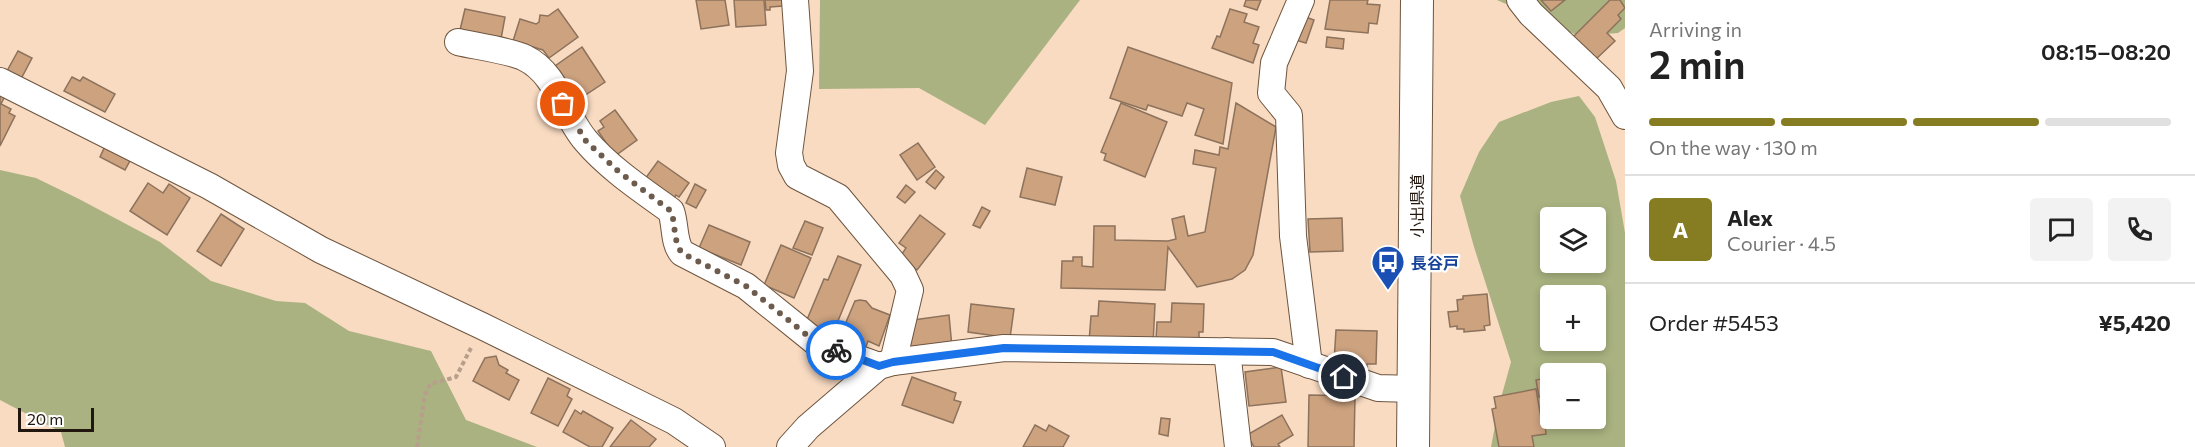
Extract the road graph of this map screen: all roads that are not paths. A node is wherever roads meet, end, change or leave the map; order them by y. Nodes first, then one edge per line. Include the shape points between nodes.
1 (795, 0) edge
2 (1301, 0) edge
3 (1417, 0) edge
4 (1520, 0) edge
5 (458, 42) dead end
6 (0, 81) edge
7 (1625, 116) edge
8 (1227, 351) junction
9 (886, 364) junction
10 (1309, 365) junction
11 (1414, 390) junction
12 (712, 447) edge
13 (790, 447) edge
14 (1238, 447) edge
15 (1413, 447) edge

1 - 9 street via 800,71 789,153 791,165 797,176 837,197 903,275 910,290
2 - 10 street via 1274,63 1271,93 1289,115 1293,236
3 - 11 main road, 小出県道
4 - 7 street via 1609,88
5 - 9 street via 524,57 545,71 586,141 671,211 677,247 682,253 746,286 818,344
6 - 12 street via 210,186 321,250 674,421
8 - 9 street via 1004,348
8 - 10 street via 1273,352
8 - 14 street
9 - 13 street via 808,427
10 - 11 street via 1378,388
11 - 15 main road, 小出県道

